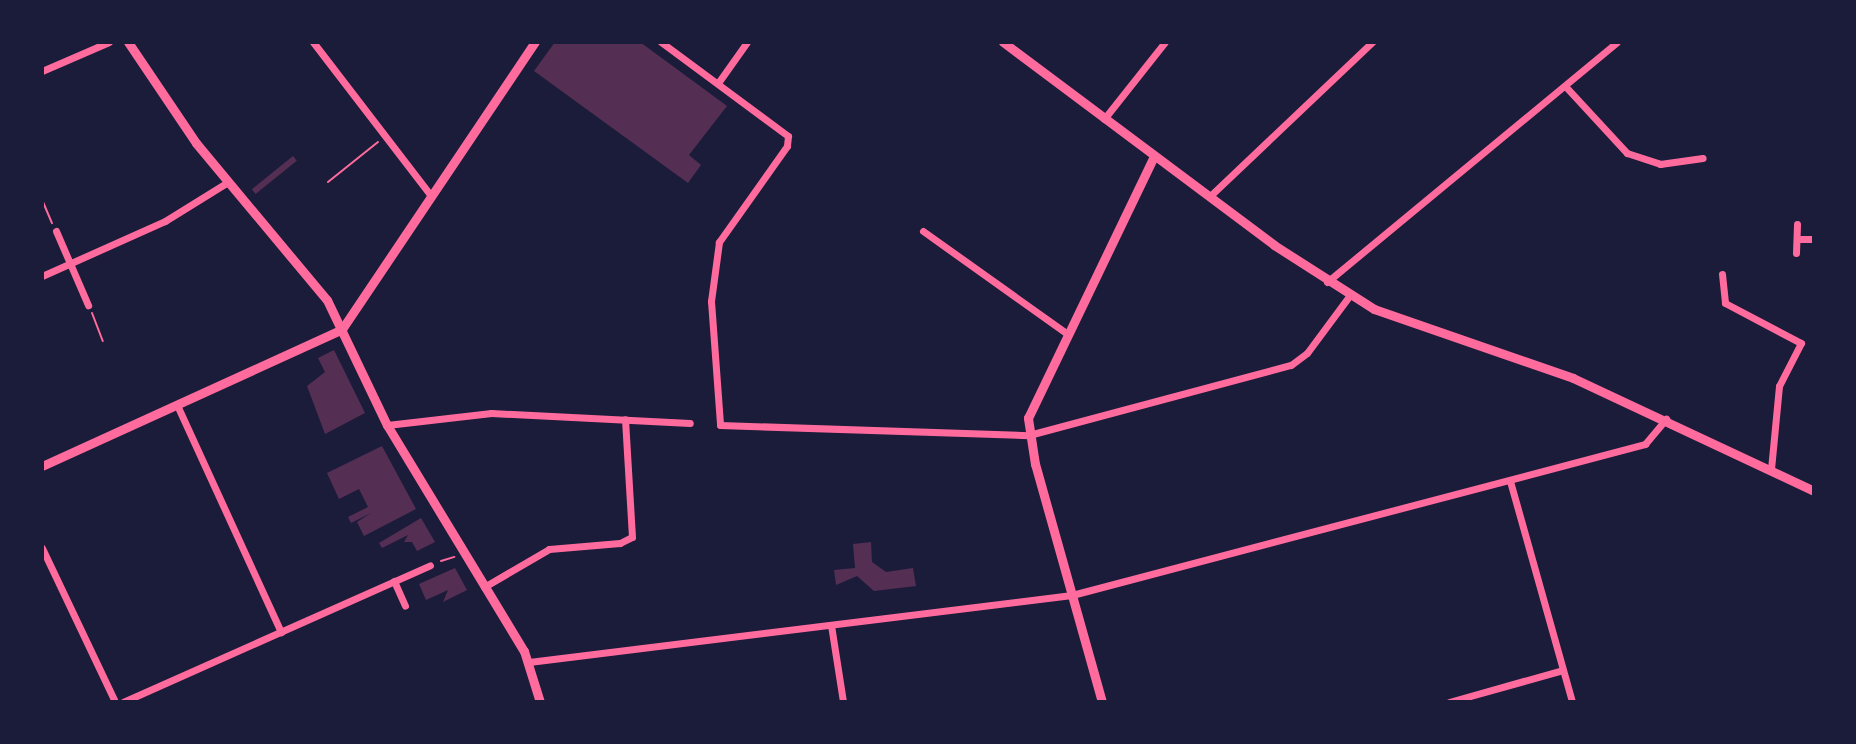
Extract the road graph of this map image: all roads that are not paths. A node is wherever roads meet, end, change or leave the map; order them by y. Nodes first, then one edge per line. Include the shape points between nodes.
1 (109, 42) edge
2 (128, 42) edge
3 (313, 42) edge
4 (535, 42) edge
5 (661, 42) edge
6 (747, 42) edge
7 (1003, 42) edge
8 (1165, 42) edge
9 (1372, 42) edge
10 (1617, 42) edge
11 (42, 71) edge
12 (718, 83) junction
13 (1566, 87) junction
14 (1104, 119) junction
15 (1154, 156) junction
16 (1703, 158) dead end
17 (228, 182) junction
18 (431, 196) junction
19 (1210, 196) junction
20 (1797, 224) dead end
21 (56, 231) road end
22 (923, 231) dead end
23 (1797, 239) junction
24 (1814, 239) edge
25 (1796, 253) dead end
26 (70, 265) junction
27 (1722, 274) dead end
28 (42, 276) edge
29 (1327, 282) junction
30 (1350, 295) junction
31 (88, 305) road end
32 (342, 329) junction
33 (1066, 333) junction
34 (177, 405) junction
35 (1667, 417) junction
36 (625, 419) junction
37 (690, 423) dead end
38 (387, 425) junction
39 (1029, 435) junction
40 (42, 466) edge
41 (1771, 469) junction
42 (1510, 481) junction
43 (1814, 491) edge
44 (42, 548) edge
45 (430, 565) road end
46 (394, 581) junction
47 (484, 587) junction
48 (1072, 595) junction
49 (405, 606) dead end
50 (831, 625) junction
51 (281, 632) junction
52 (529, 662) junction
53 (1563, 670) junction
54 (115, 702) edge
55 (123, 702) edge
56 (540, 702) edge
57 (843, 702) edge
58 (1102, 702) edge
59 (1449, 702) edge
60 (1572, 702) edge

1 - 11 street
2 - 17 street
3 - 18 street
4 - 18 street
5 - 12 street
6 - 12 street
7 - 14 street
8 - 14 street
9 - 19 street
10 - 13 street
12 - 39 street via 784,131 789,142 719,242 711,301 720,425
13 - 16 street via 1627,153 1660,164
13 - 29 street
14 - 15 street
15 - 19 street
15 - 33 street
17 - 26 street via 165,221
17 - 32 street via 327,300
18 - 32 street
19 - 29 street
20 - 23 street
21 - 26 street
22 - 33 street
23 - 24 street
23 - 25 street
26 - 28 street
26 - 31 street
27 - 41 street via 1725,303 1801,343 1779,386
29 - 30 street
30 - 35 street via 1402,321 1573,378
30 - 39 street via 1307,353 1291,365
32 - 34 street
32 - 38 street
33 - 39 street via 1033,401
34 - 40 street
34 - 51 street
35 - 41 street
35 - 42 street via 1645,444
36 - 37 street
36 - 38 street via 491,413
36 - 47 street via 632,537 620,543 549,549
38 - 47 street
39 - 48 street
41 - 43 street
42 - 48 street
42 - 53 street
44 - 54 street
45 - 46 street
46 - 49 street
46 - 51 street
47 - 52 street
48 - 50 street
48 - 58 street
50 - 52 street
50 - 57 street
51 - 55 street
52 - 56 street
53 - 59 street
53 - 60 street

